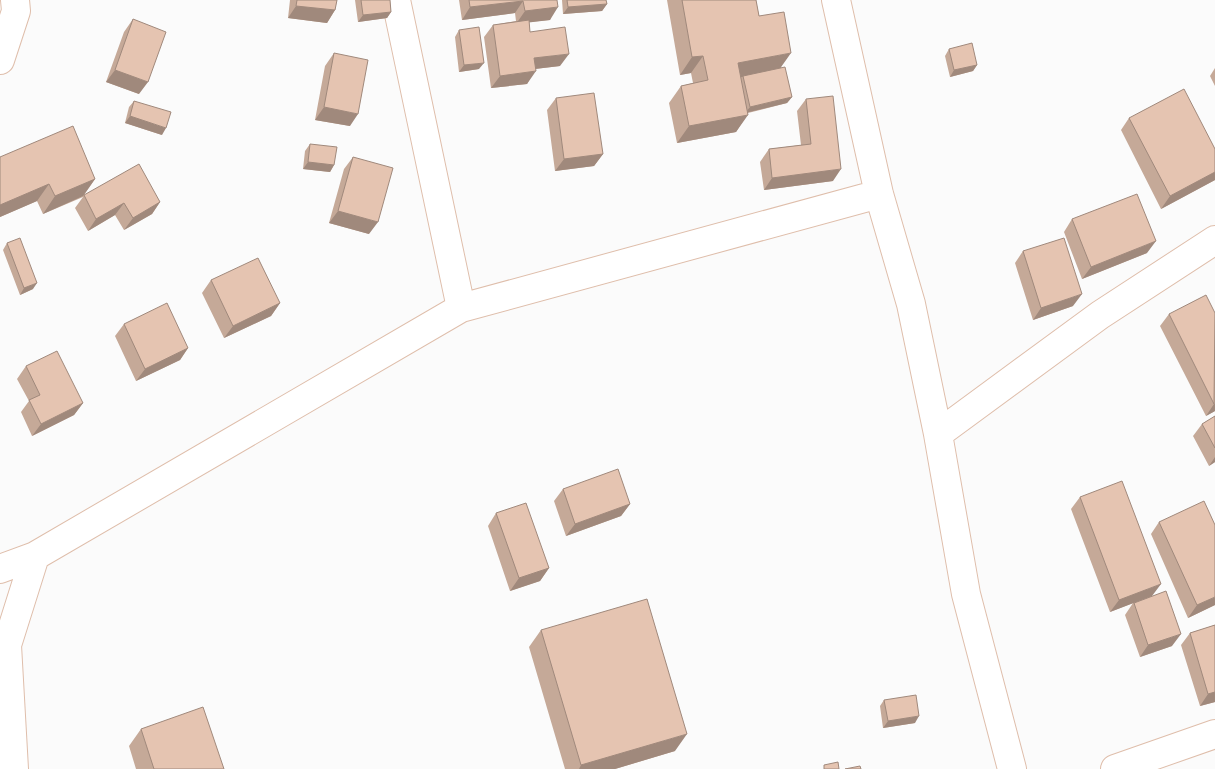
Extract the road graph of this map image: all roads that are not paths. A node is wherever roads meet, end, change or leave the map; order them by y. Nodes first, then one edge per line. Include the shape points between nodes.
1 (14, 0) edge
2 (396, 0) edge
3 (836, 0) edge
4 (0, 60) edge
5 (879, 194) junction
6 (1215, 240) edge
7 (461, 308) junction
8 (938, 434) junction
9 (34, 556) junction
10 (0, 569) edge
11 (1215, 734) edge
12 (14, 769) edge
13 (1012, 769) edge
14 (1115, 769) edge

1 - 4 street via 16,11
2 - 7 street
3 - 5 street
5 - 7 street
5 - 8 street via 911,304
6 - 8 street via 1100,315
7 - 9 street
8 - 13 street via 966,594
9 - 10 street
9 - 12 street via 7,645
11 - 14 street

